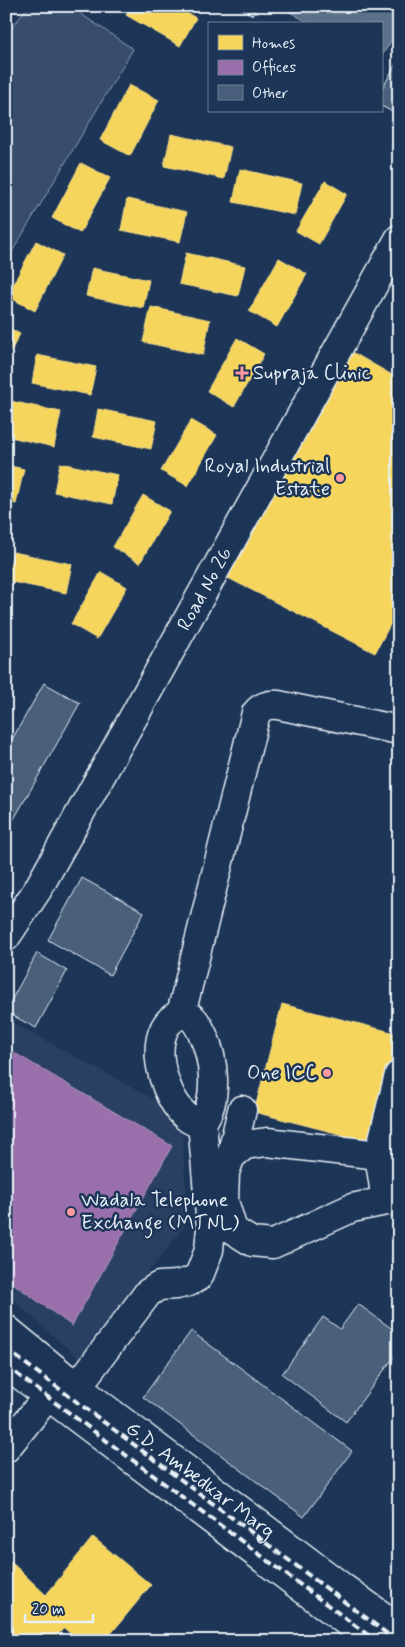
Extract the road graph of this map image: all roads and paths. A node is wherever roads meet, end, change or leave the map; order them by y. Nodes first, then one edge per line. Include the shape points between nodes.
1 (399, 239) edge
2 (399, 730) edge
3 (6, 937) edge
4 (181, 1014) junction
5 (399, 1075) edge
6 (247, 1110) dead end
7 (202, 1122) junction
8 (238, 1150) junction
9 (389, 1157) edge
10 (392, 1201) edge
11 (6, 1329) edge
12 (6, 1364) edge
13 (63, 1386) junction
14 (6, 1448) edge
15 (343, 1604) junction
16 (399, 1628) edge
17 (372, 1641) edge

1 - 3 street, Road No 26 via 43,881
2 - 4 street via 270,704 256,713
4 - 7 street via 192,1018 199,1026 213,1067 210,1105
4 - 7 street via 172,1017 164,1027 159,1054 163,1078 171,1098 190,1120
5 - 9 street
6 - 8 street
7 - 13 street via 211,1228 209,1250 199,1276 190,1282 159,1286 148,1293
8 - 9 street via 267,1142
8 - 10 street via 226,1172 224,1202 233,1230 252,1242 273,1244 352,1208
9 - 10 street
11 - 13 street, G.D. Ambedkar Marg
12 - 13 street, G.D. Ambedkar Marg
13 - 14 street
13 - 15 street, G.D. Ambedkar Marg
15 - 16 street, G.D. Ambedkar Marg
15 - 17 street, G.D. Ambedkar Marg

